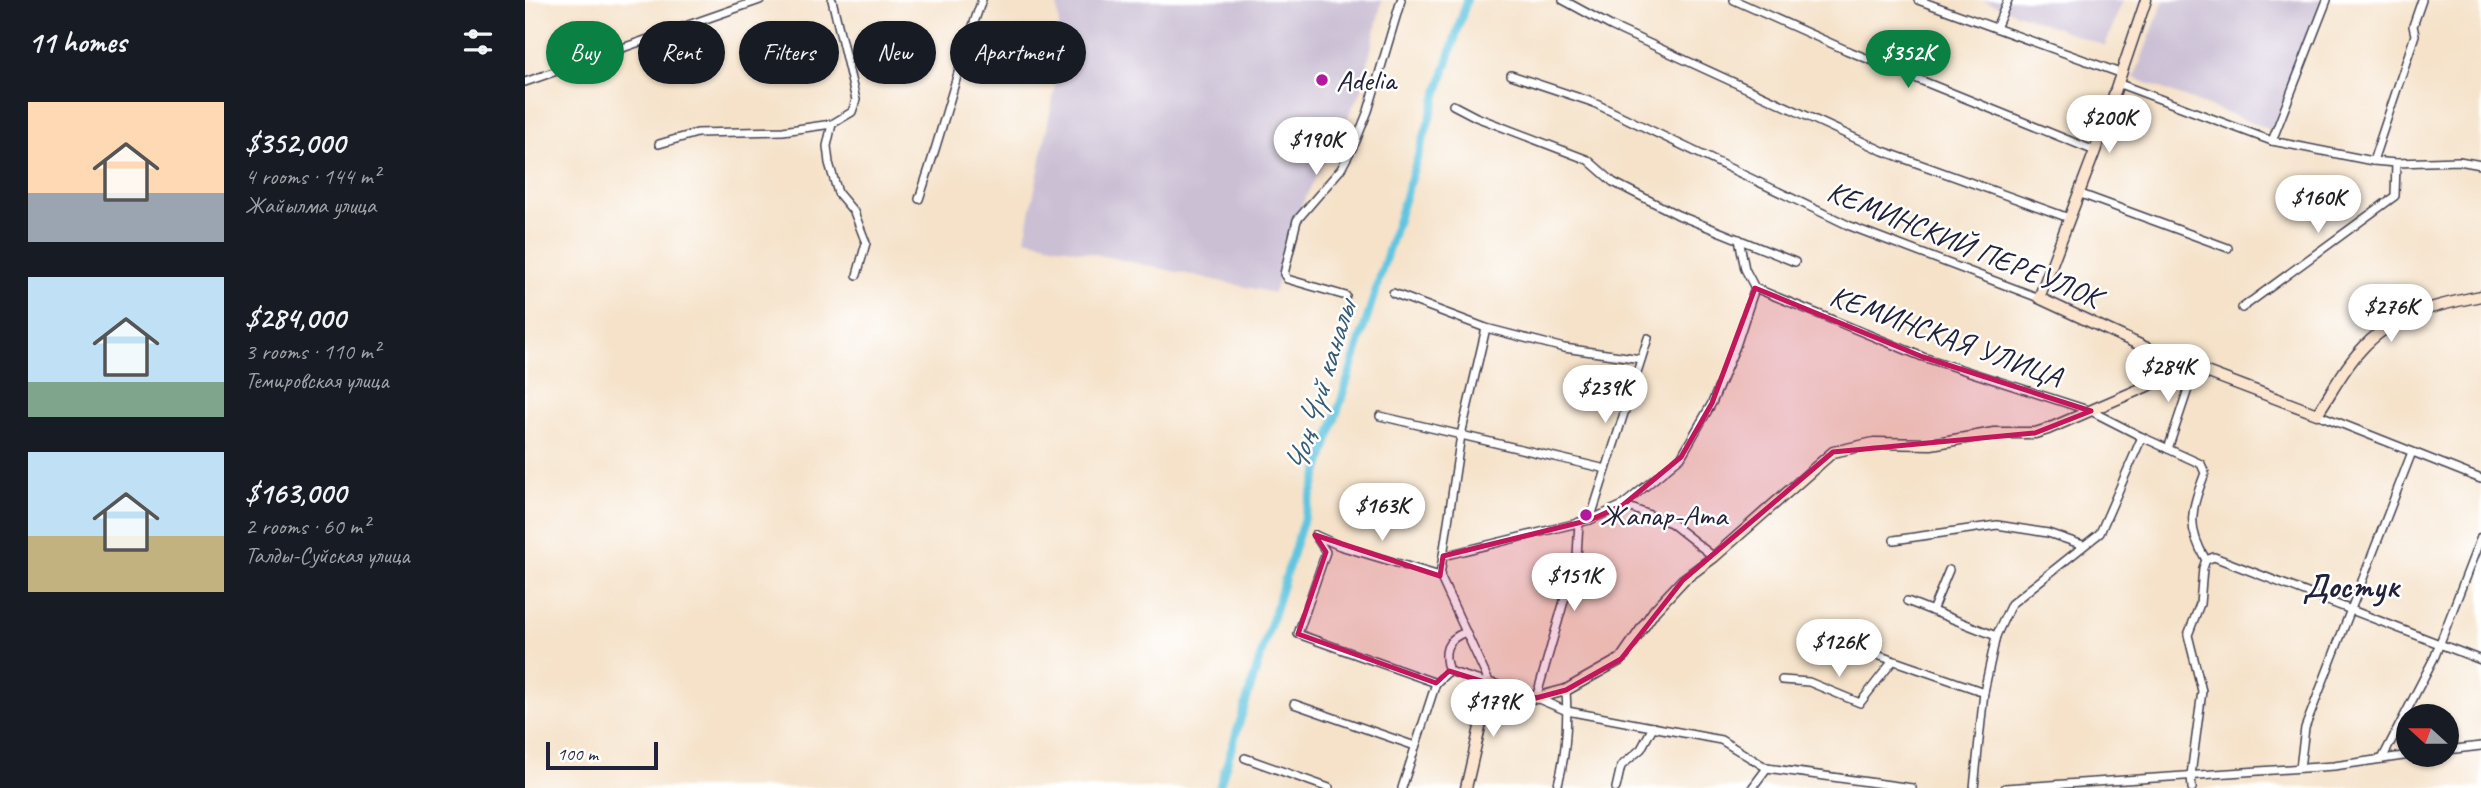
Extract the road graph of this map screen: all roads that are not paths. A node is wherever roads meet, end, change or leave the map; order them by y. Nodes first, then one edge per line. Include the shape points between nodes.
1 (760, 0) edge
2 (832, 0) edge
3 (982, 0) edge
4 (1401, 0) edge
5 (1563, 0) edge
6 (1734, 0) edge
7 (1918, 0) edge
8 (2008, 0) edge
9 (2146, 0) edge
10 (2327, 0) edge
11 (2422, 0) edge
12 (1996, 28) junction
13 (1511, 75) dead end
14 (2119, 78) junction
15 (525, 82) edge
16 (1453, 105) dead end
17 (832, 124) junction
18 (2272, 141) junction
19 (659, 144) dead end
20 (2095, 151) junction
21 (2373, 161) junction
22 (2396, 163) junction
23 (2481, 165) edge
24 (2078, 193) junction
25 (919, 199) dead end
26 (2069, 218) junction
27 (1739, 239) junction
28 (2228, 248) dead end
29 (1795, 262) dead end
30 (857, 275) dead end
31 (1755, 288) junction
32 (1393, 293) dead end
33 (1346, 296) dead end
34 (2481, 296) edge
35 (2039, 298) junction
36 (2242, 308) dead end
37 (1486, 328) junction
38 (1648, 338) dead end
39 (2164, 356) junction
40 (1641, 359) junction
41 (2195, 368) junction
42 (2091, 411) junction
43 (2317, 414) junction
44 (1380, 416) dead end
45 (1461, 435) junction
46 (2142, 438) junction
47 (2168, 449) junction
48 (2412, 452) junction
49 (1606, 469) junction
50 (2481, 479) edge
51 (1623, 505) junction
52 (1590, 520) junction
53 (1579, 522) junction
54 (2481, 537) edge
55 (1894, 540) dead end
56 (2084, 545) junction
57 (1443, 556) junction
58 (1714, 557) junction
59 (2207, 560) junction
60 (1949, 570) dead end
61 (1440, 576) junction
62 (1907, 601) dead end
63 (2351, 610) junction
64 (1932, 611) junction
65 (1466, 632) junction
66 (1996, 636) junction
67 (2439, 644) junction
68 (1857, 648) dead end
69 (2481, 660) edge
70 (1892, 662) junction
71 (1449, 671) junction
72 (1783, 680) dead end
73 (1436, 683) junction
74 (1490, 684) junction
75 (1566, 690) junction
76 (1984, 692) junction
77 (1536, 698) junction
78 (1294, 704) dead end
79 (1567, 711) junction
80 (1653, 727) junction
81 (1415, 746) junction
82 (2481, 746) edge
83 (2459, 749) edge
84 (2396, 757) edge
85 (1245, 758) dead end
86 (2382, 759) junction
87 (1767, 768) junction
88 (2300, 768) junction
89 (2192, 775) junction
90 (1329, 788) edge
91 (1402, 788) edge
92 (1466, 788) edge
93 (1557, 788) edge
94 (1616, 788) edge
95 (1752, 788) edge
96 (1912, 788) edge
97 (1973, 788) edge
98 (2005, 788) edge
99 (2192, 788) edge

1 - 15 street
2 - 17 street via 856,100 852,112
3 - 25 street
4 - 33 street via 1356,141 1341,169 1297,220 1284,274 1287,279
5 - 26 street via 1883,151
6 - 20 street
7 - 12 street
8 - 12 street
9 - 14 street
10 - 18 street
11 - 21 street
12 - 14 street
13 - 35 street, КЕМИНСКИЙ ПЕРЕУЛОК via 1592,102 1850,226
14 - 18 street
14 - 20 street
16 - 27 street via 1588,160 1613,182
17 - 19 street via 783,131 697,132
17 - 30 street via 829,163 838,193 853,212 866,243
18 - 21 street
20 - 24 street
21 - 22 street
22 - 23 street
22 - 36 street via 2395,196
24 - 26 street
24 - 28 street
26 - 35 street
27 - 29 street
27 - 31 street via 1745,269
31 - 42 street, КЕМИНСКАЯ УЛИЦА via 1923,358
31 - 51 street via 1712,403 1681,457
32 - 37 street
34 - 43 street via 2410,313 2384,330 2360,351
35 - 39 street, КЕМИНСКИЙ ПЕРЕУЛОК
37 - 40 street via 1564,348
37 - 45 street
38 - 40 street
39 - 41 street, КЕМИНСКИЙ ПЕРЕУЛОК
39 - 42 street via 2153,384
40 - 49 street
41 - 43 street, КЕМИНСКИЙ ПЕРЕУЛОК
41 - 47 street
42 - 46 street, КЕМИНСКАЯ УЛИЦА
42 - 58 street via 2035,433 1994,433 1931,444 1874,443 1833,452
43 - 48 street, КЕМИНСКИЙ ПЕРЕУЛОК
44 - 45 street
45 - 49 street
45 - 57 street
46 - 47 street, КЕМИНСКАЯ УЛИЦА
46 - 56 street via 2100,533
47 - 59 street, КЕМИНСКАЯ УЛИЦА via 2201,464 2206,473 2192,508 2193,534
48 - 50 street, КЕМИНСКИЙ ПЕРЕУЛОК
48 - 63 street
49 - 52 street
51 - 52 street
51 - 58 street via 1671,523
52 - 53 street
53 - 57 street
53 - 77 street via 1577,556
54 - 67 street
55 - 56 street via 1997,525 2048,533
56 - 66 street via 2011,604
57 - 61 street
58 - 75 street via 1683,580 1655,610 1621,659
59 - 63 street via 2214,557
59 - 89 street via 2200,604 2188,635 2202,691
60 - 64 street
61 - 65 street
61 - 73 street via 1315,535 1326,552 1298,634
62 - 64 street
63 - 67 street
63 - 88 street via 2305,728
64 - 66 street
65 - 71 street via 1447,646 1444,657
65 - 74 street
66 - 76 street
67 - 69 street
67 - 86 street
68 - 70 street
70 - 72 street via 1860,703 1809,682
70 - 76 street
71 - 73 street
71 - 74 street
73 - 81 street
74 - 77 street
74 - 92 street
75 - 77 street
75 - 79 street
76 - 97 street
77 - 79 street
78 - 81 street
79 - 80 street
79 - 93 street
80 - 87 street via 1721,740
80 - 94 street via 1641,750 1621,766
81 - 91 street
82 - 83 street
84 - 86 street
85 - 90 street
86 - 88 street
87 - 95 street
87 - 96 street
88 - 89 street
89 - 98 street
89 - 99 street

